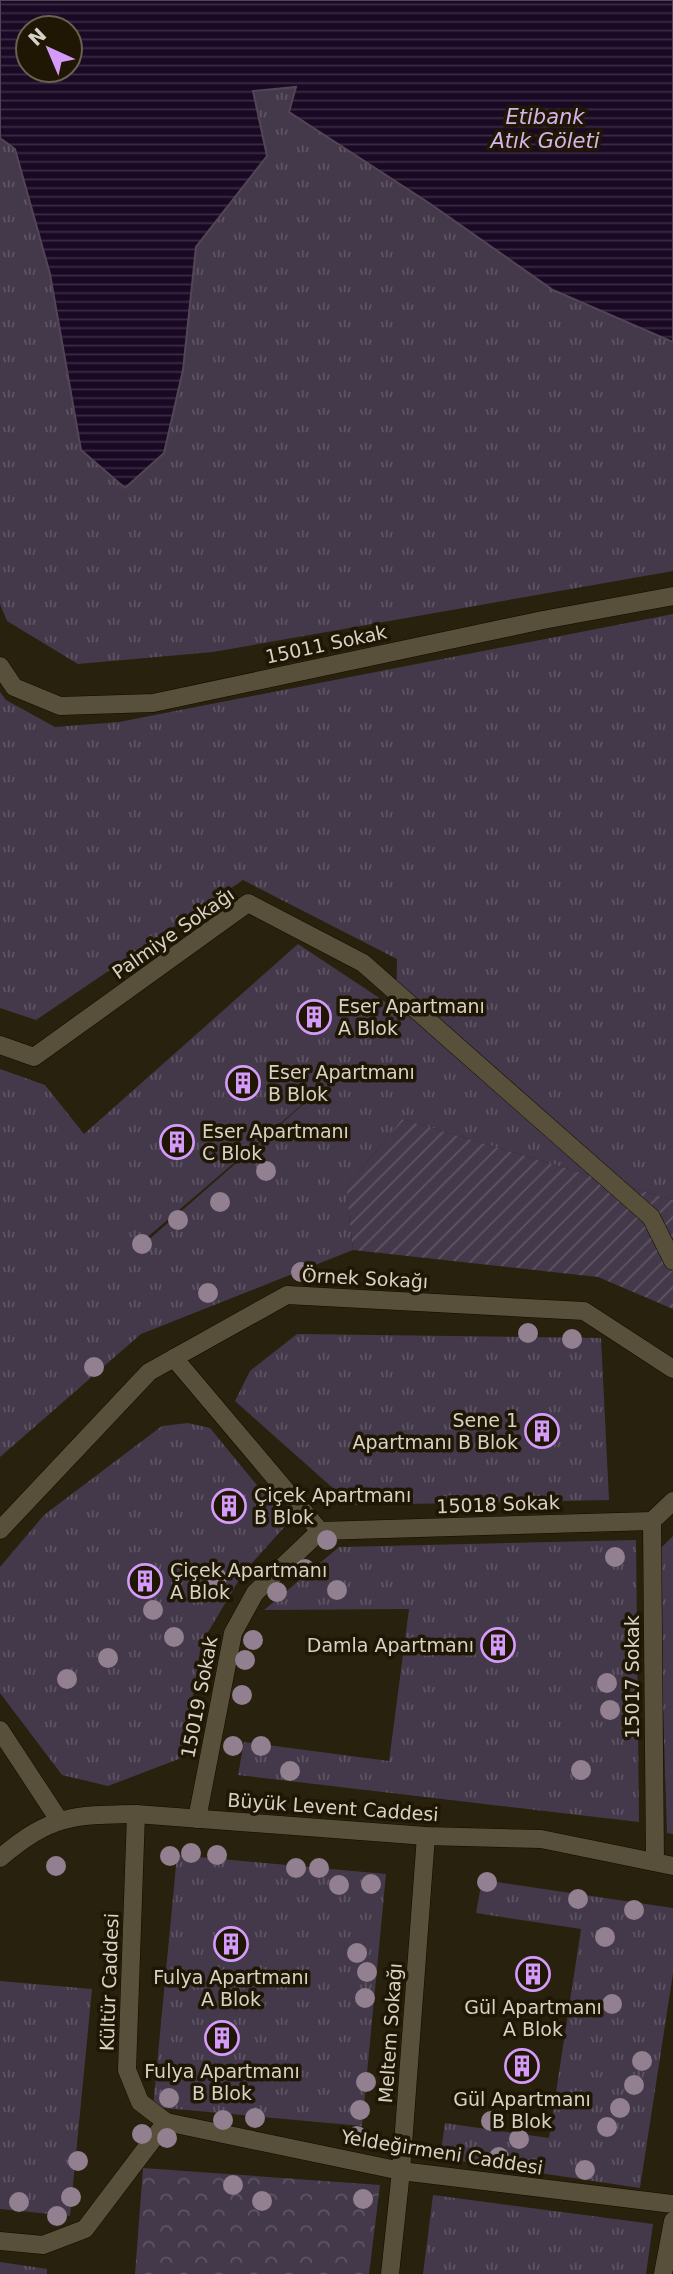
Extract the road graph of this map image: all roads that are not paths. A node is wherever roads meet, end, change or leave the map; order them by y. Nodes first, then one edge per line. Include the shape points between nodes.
1 (673, 597) edge
2 (0, 666) edge
3 (0, 1045) edge
4 (673, 1261) edge
5 (174, 1358) junction
6 (673, 1370) edge
7 (673, 1501) edge
8 (652, 1521) junction
9 (0, 1530) edge
10 (320, 1531) junction
11 (0, 1730) edge
12 (136, 1814) junction
13 (197, 1819) junction
14 (60, 1820) junction
15 (426, 1836) junction
16 (0, 1858) edge
17 (654, 1862) junction
18 (673, 1866) edge
19 (166, 2122) junction
20 (401, 2171) junction
21 (673, 2204) edge
22 (673, 2221) edge
23 (0, 2241) edge
24 (390, 2274) edge
25 (663, 2274) edge

1 - 2 street, 15011 Sokak via 153,703 60,706 14,687
3 - 4 street, Palmiye Sokağı via 34,1056 248,903 363,963 651,1217
5 - 6 street, Örnek Sokağı via 288,1295 584,1311
5 - 9 street, Örnek Sokağı via 149,1372
5 - 10 street
7 - 8 street
8 - 10 street, 15018 Sokak
8 - 17 street, 15017 Sokak
10 - 13 street, 15019 Sokak via 255,1593 233,1633
11 - 14 street
12 - 13 street, Büyük Levent Caddesi
12 - 14 street, Büyük Levent Caddesi
12 - 19 street, Kültür Caddesi via 127,2070 140,2102
13 - 15 street, Büyük Levent Caddesi
14 - 16 street, Büyük Levent Caddesi via 38,1829
15 - 17 street, Büyük Levent Caddesi via 541,1839
15 - 20 street, Meltem Sokağı
17 - 18 street, Büyük Levent Caddesi
19 - 20 street, Yeldeğirmeni Caddesi
19 - 23 street via 85,2230 43,2245
20 - 21 street, Yeldeğirmeni Caddesi
20 - 24 street, Meltem Sokağı
22 - 25 street

